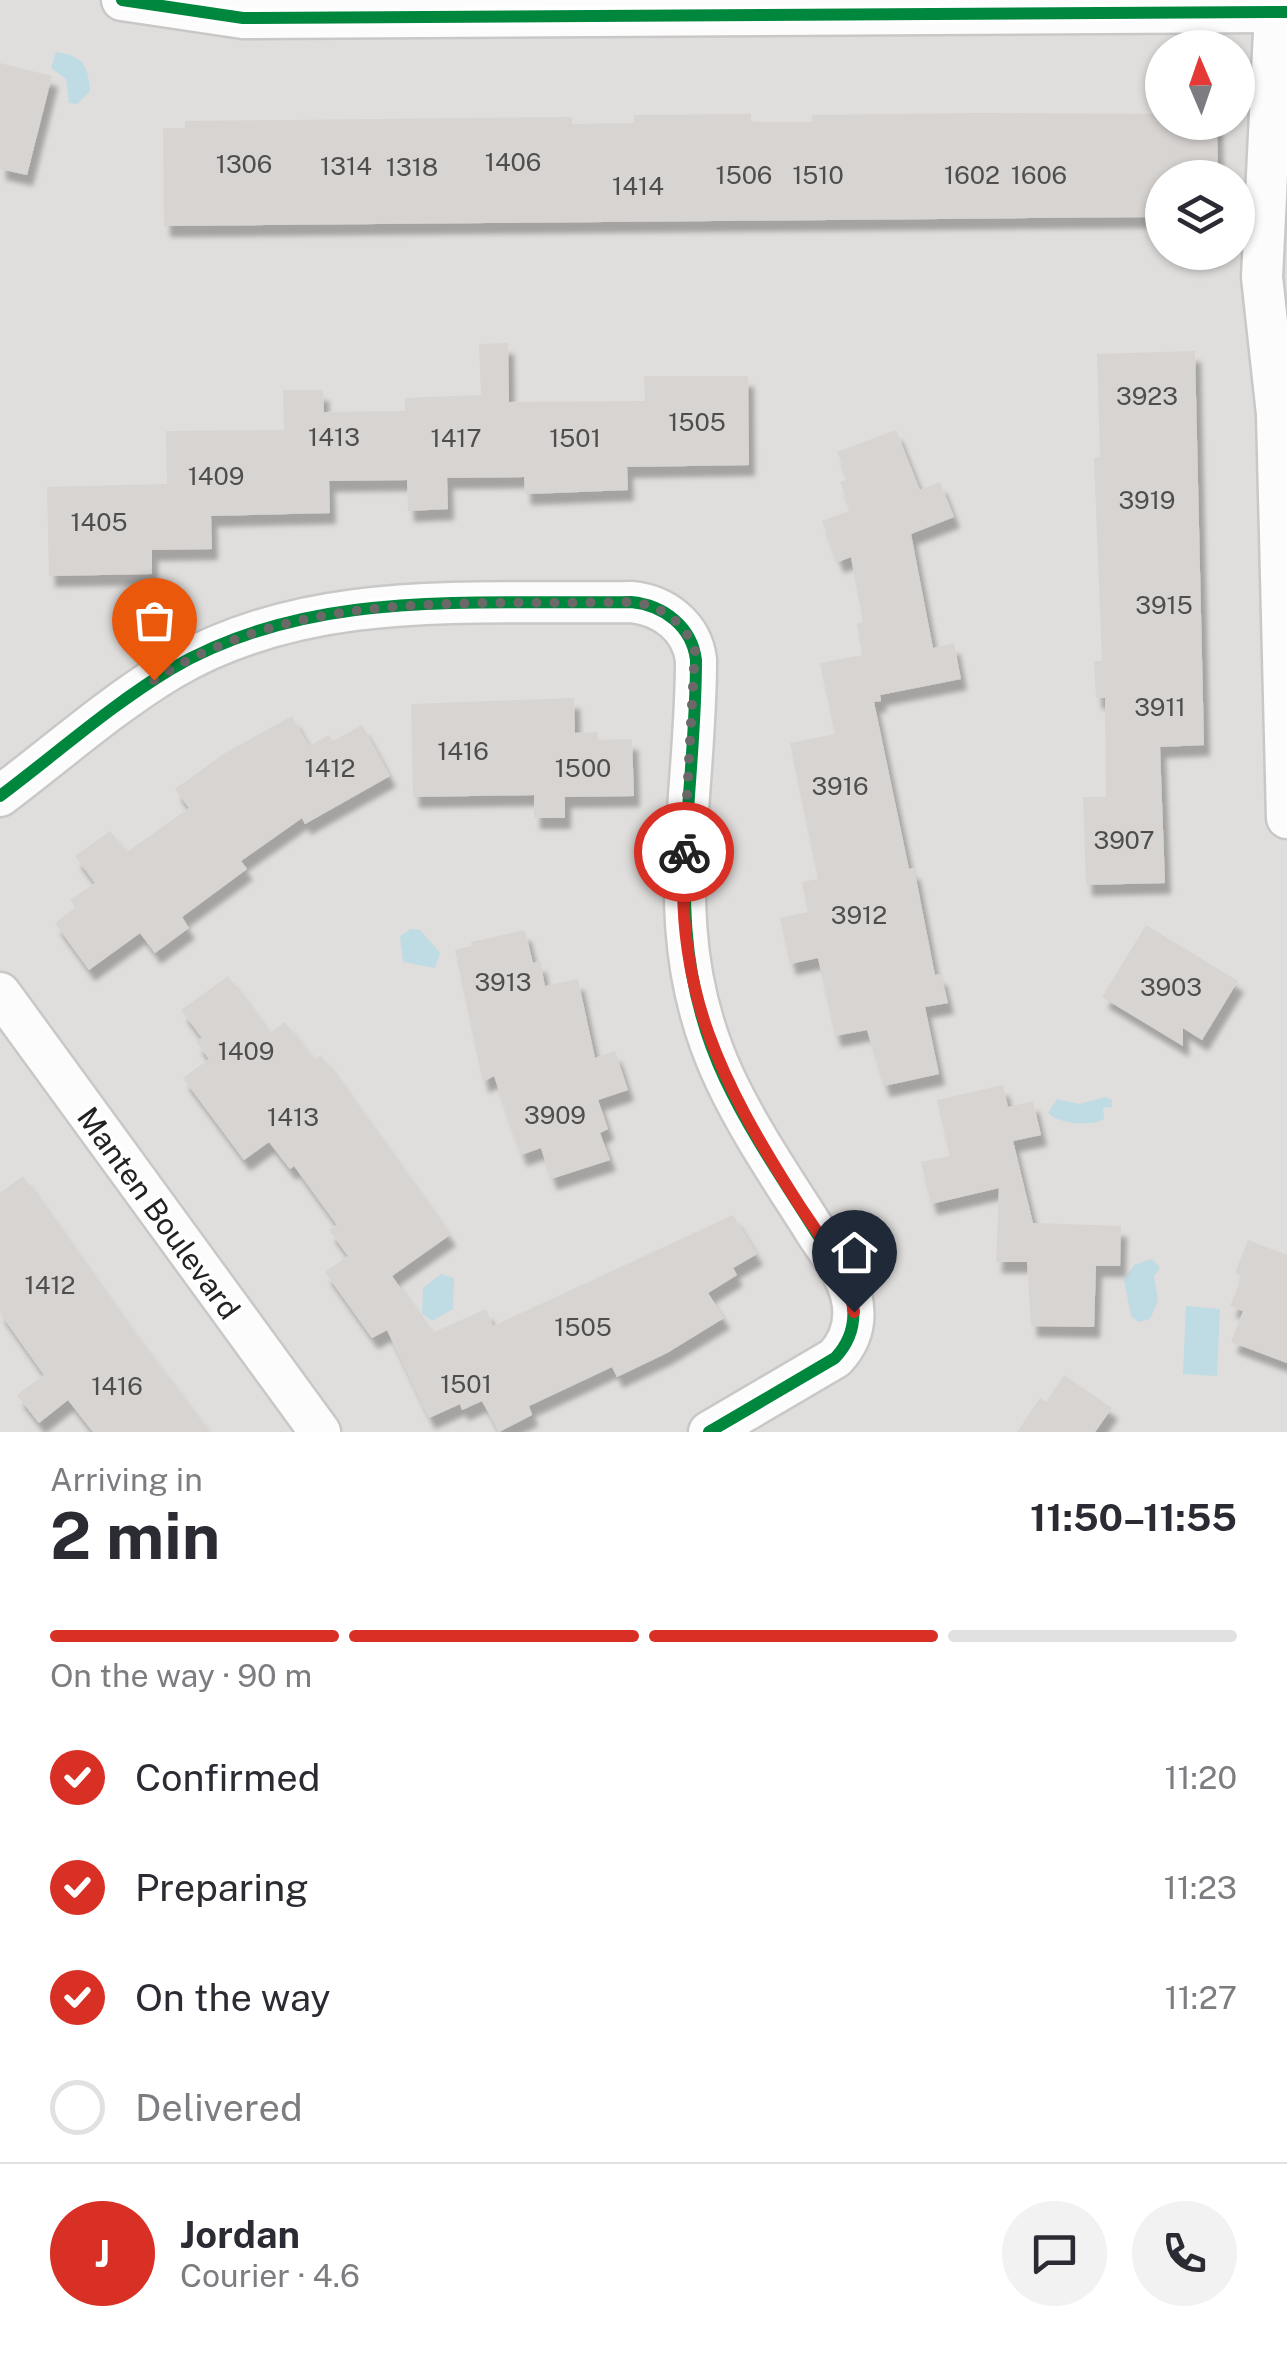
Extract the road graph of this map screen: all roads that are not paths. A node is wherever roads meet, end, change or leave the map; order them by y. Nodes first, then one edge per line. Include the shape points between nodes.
1 (122, 0) edge
2 (1281, 12) edge
3 (0, 796) edge
4 (1287, 818) edge
5 (0, 993) edge
6 (320, 1432) edge
7 (709, 1432) edge

1 - 2 street via 243,18
2 - 4 street via 1262,277 1277,414
3 - 7 street via 173,668 294,620 389,606 632,602 660,610 685,632 696,660 684,862 690,980 743,1115 848,1285 853,1324 835,1358
5 - 6 street, Manten Boulevard

